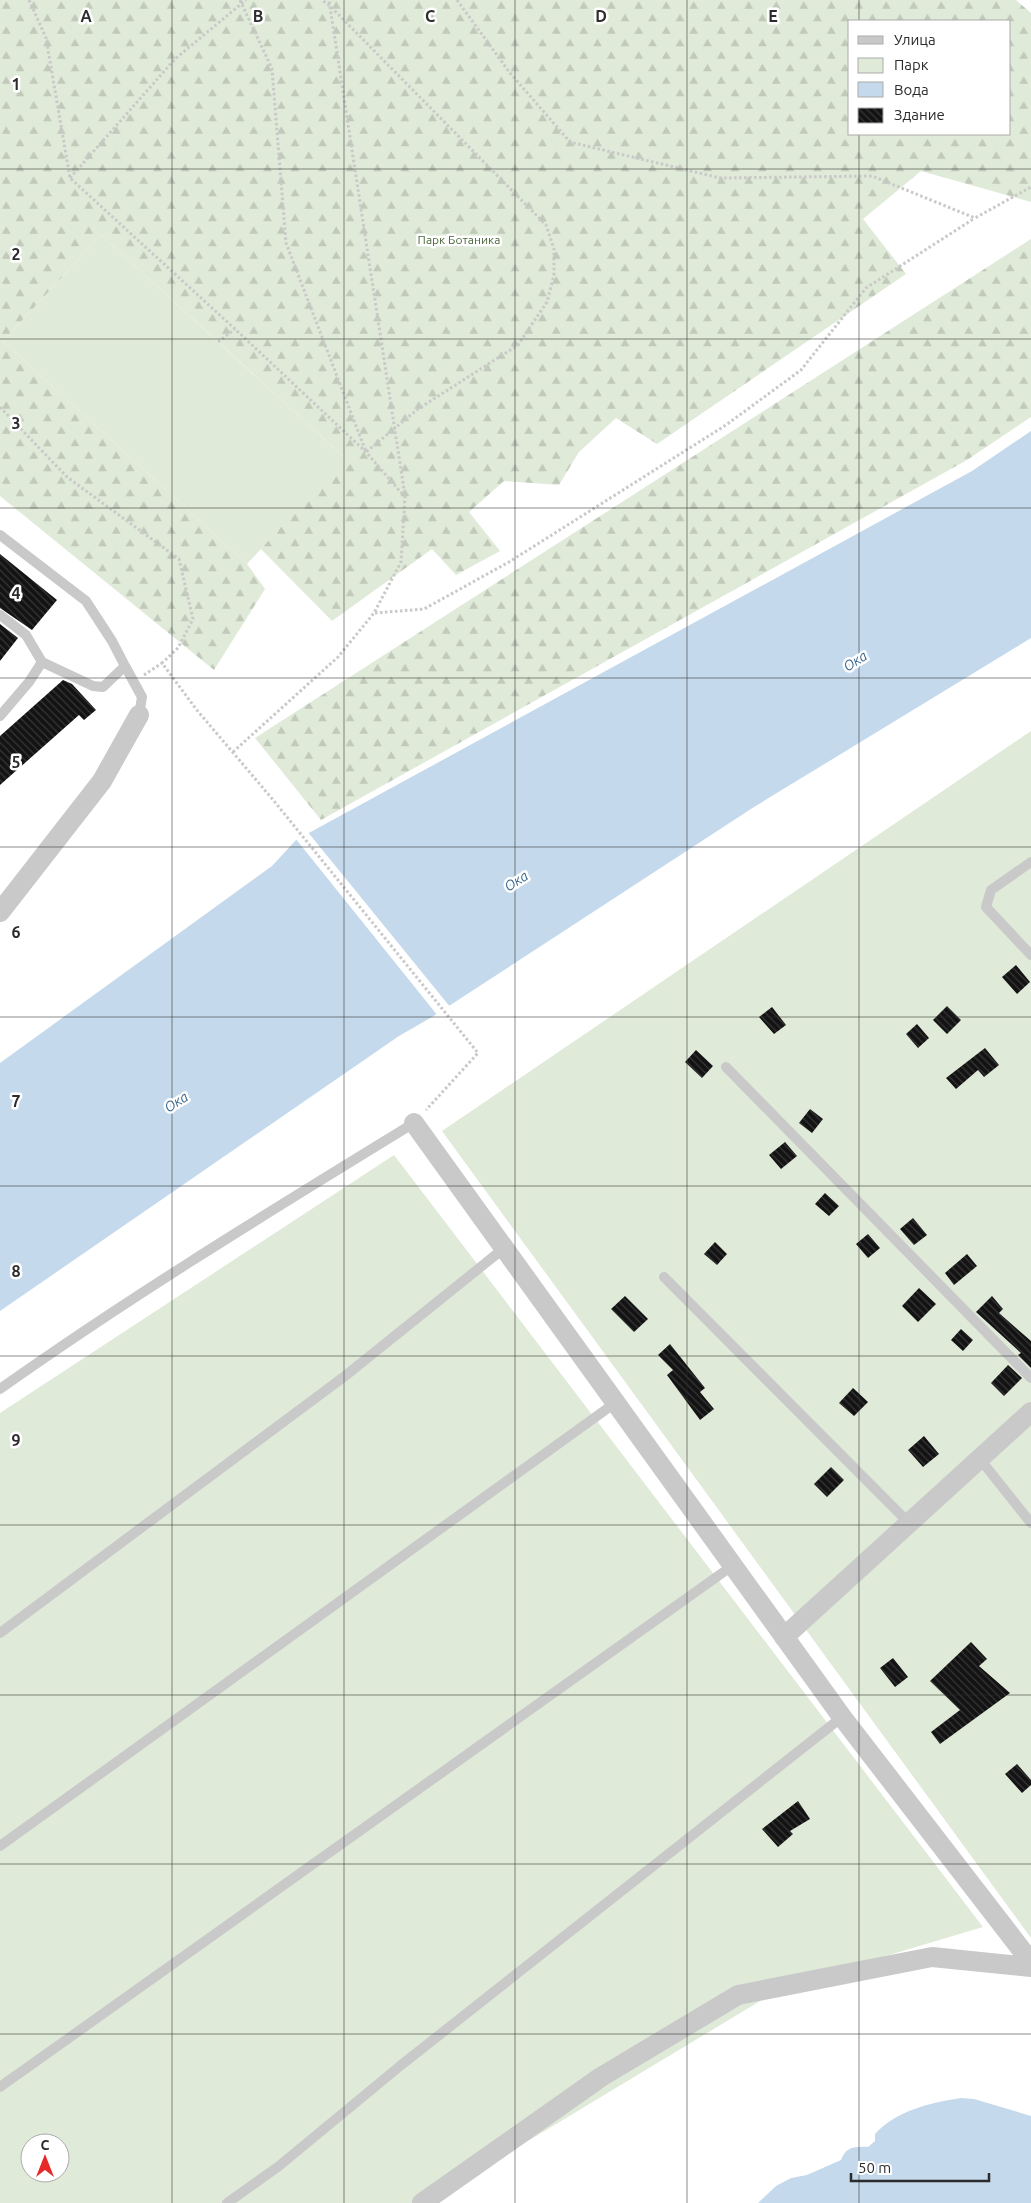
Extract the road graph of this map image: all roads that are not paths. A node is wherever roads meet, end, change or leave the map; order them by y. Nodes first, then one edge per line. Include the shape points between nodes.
1 (0, 535) edge
2 (0, 615) edge
3 (42, 662) junction
4 (125, 666) junction
5 (139, 715) joint
6 (0, 716) edge
7 (1031, 862) edge
8 (0, 912) edge
9 (1031, 955) edge
10 (726, 1067) dead end
11 (414, 1123) joint
12 (504, 1249) junction
13 (664, 1277) dead end
14 (1031, 1378) edge
15 (0, 1389) edge
16 (615, 1403) junction
17 (1031, 1412) edge
18 (980, 1459) junction
19 (909, 1523) junction
20 (1031, 1523) edge
21 (732, 1566) junction
22 (0, 1632) edge
23 (784, 1637) junction
24 (842, 1717) junction
25 (0, 1846) edge
26 (1031, 1962) edge
27 (1031, 1968) edge
28 (0, 2087) edge
29 (227, 2203) edge
30 (422, 2203) edge

1 - 4 lane via 86,601
2 - 3 lane via 26,635
3 - 4 lane via 93,686 104,687
3 - 6 lane
4 - 5 lane via 142,697
5 - 8 street via 102,781
7 - 9 lane via 991,890 986,907
10 - 14 lane
11 - 12 street
11 - 15 lane via 240,1230
12 - 16 street
12 - 22 lane via 344,1376
13 - 19 lane
16 - 21 street
16 - 25 lane
17 - 18 street
18 - 19 street
18 - 20 lane
19 - 23 street
21 - 23 street
21 - 28 lane
23 - 24 street
24 - 26 street
24 - 29 lane via 400,2066 279,2166
27 - 30 street via 932,1957 738,1995 601,2076

